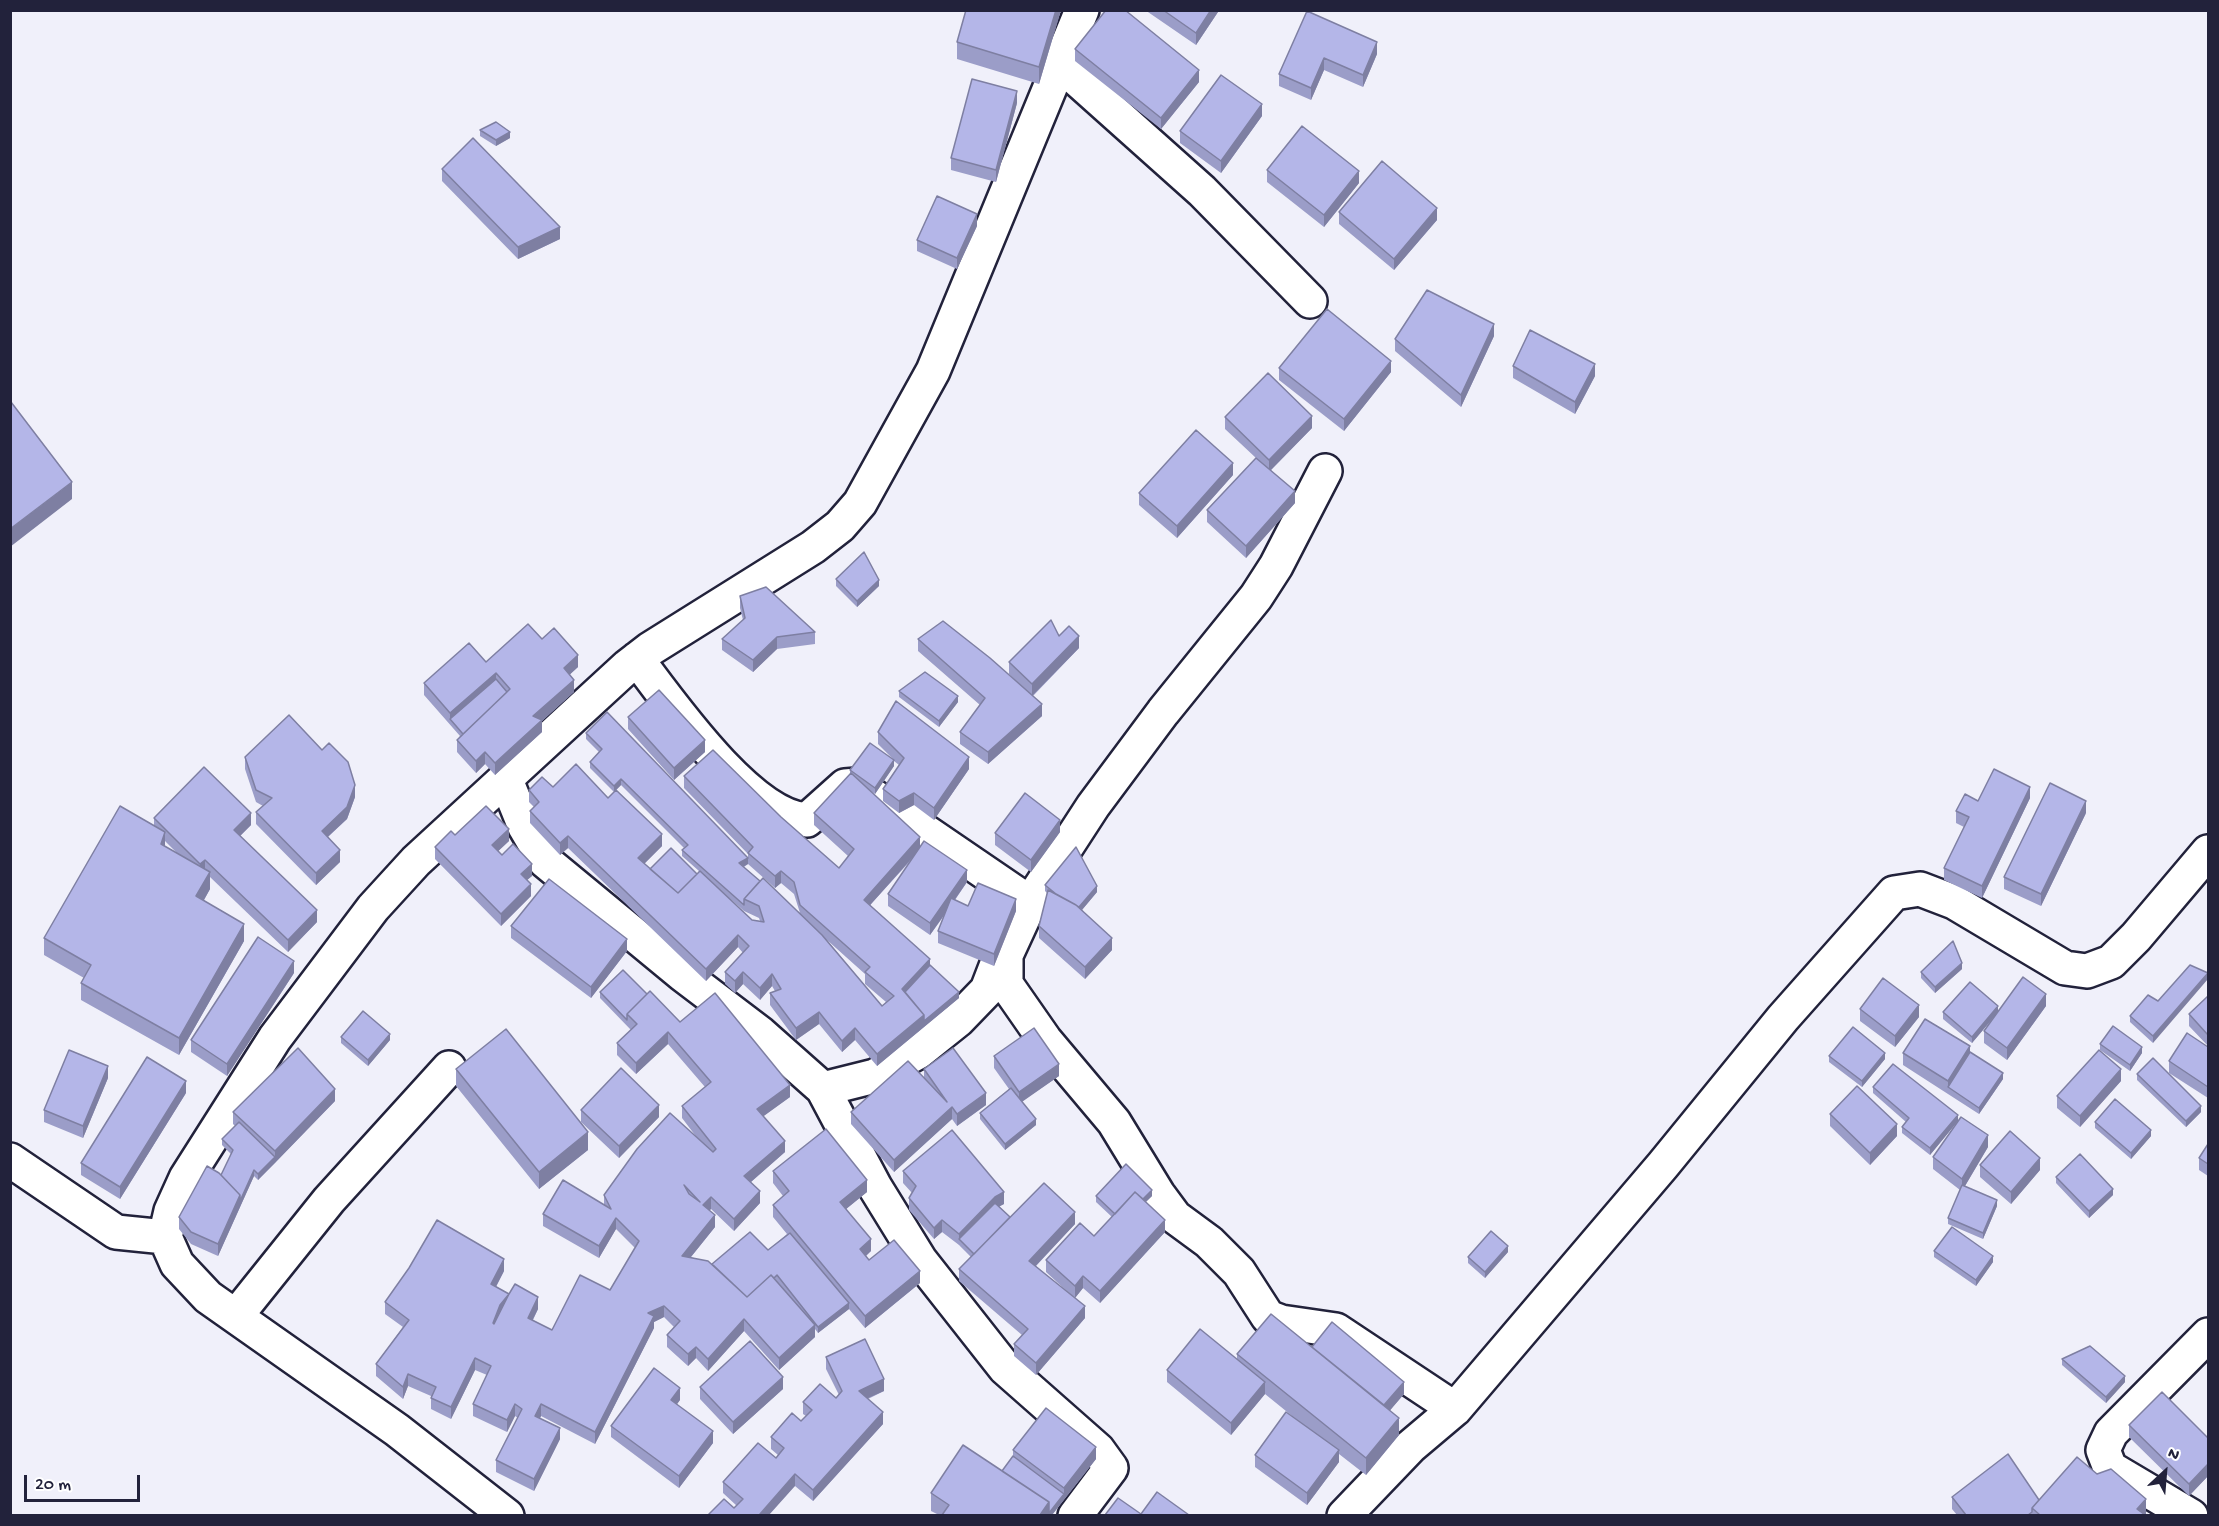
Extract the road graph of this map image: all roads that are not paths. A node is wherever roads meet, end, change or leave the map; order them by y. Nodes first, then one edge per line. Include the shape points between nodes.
1 (1083, 10) edge
2 (1061, 65) junction
3 (1310, 302) dead end
4 (1325, 471) dead end
5 (637, 659) junction
6 (506, 780) junction
7 (2208, 852) edge
8 (1030, 903) junction
9 (1006, 956) junction
10 (449, 1068) dead end
11 (823, 1089) junction
12 (10, 1160) edge
13 (165, 1237) junction
14 (236, 1316) junction
15 (2208, 1335) edge
16 (1455, 1409) junction
17 (507, 1515) edge
18 (1075, 1515) edge
19 (1344, 1515) edge
20 (2191, 1515) edge

1 - 2 street
2 - 3 street via 1202,191
2 - 5 street via 933,370 860,503 840,526 813,547
4 - 8 street via 1256,597 1107,787
5 - 6 street
5 - 8 street via 700,739 743,785 777,811 793,819 807,820 845,786 857,785
6 - 11 street via 545,861 761,1034
6 - 13 street via 416,861 373,908 312,987 186,1178 171,1211
7 - 16 street via 2111,962 2087,971 2065,968 1954,902 1920,889 1894,893 1783,1018
8 - 9 street
9 - 11 street via 997,964 987,990 918,1052 875,1076
9 - 16 street via 1005,984 1045,1040 1114,1122 1175,1216 1239,1272 1268,1317 1336,1330
10 - 14 street via 329,1200
11 - 18 street via 875,1187 920,1260 1005,1368 1098,1450 1111,1468
12 - 13 street via 116,1232
13 - 14 street via 177,1264 208,1297
14 - 17 street via 397,1430
15 - 20 street via 2111,1433 2103,1450 2110,1468
16 - 19 street via 1410,1447

